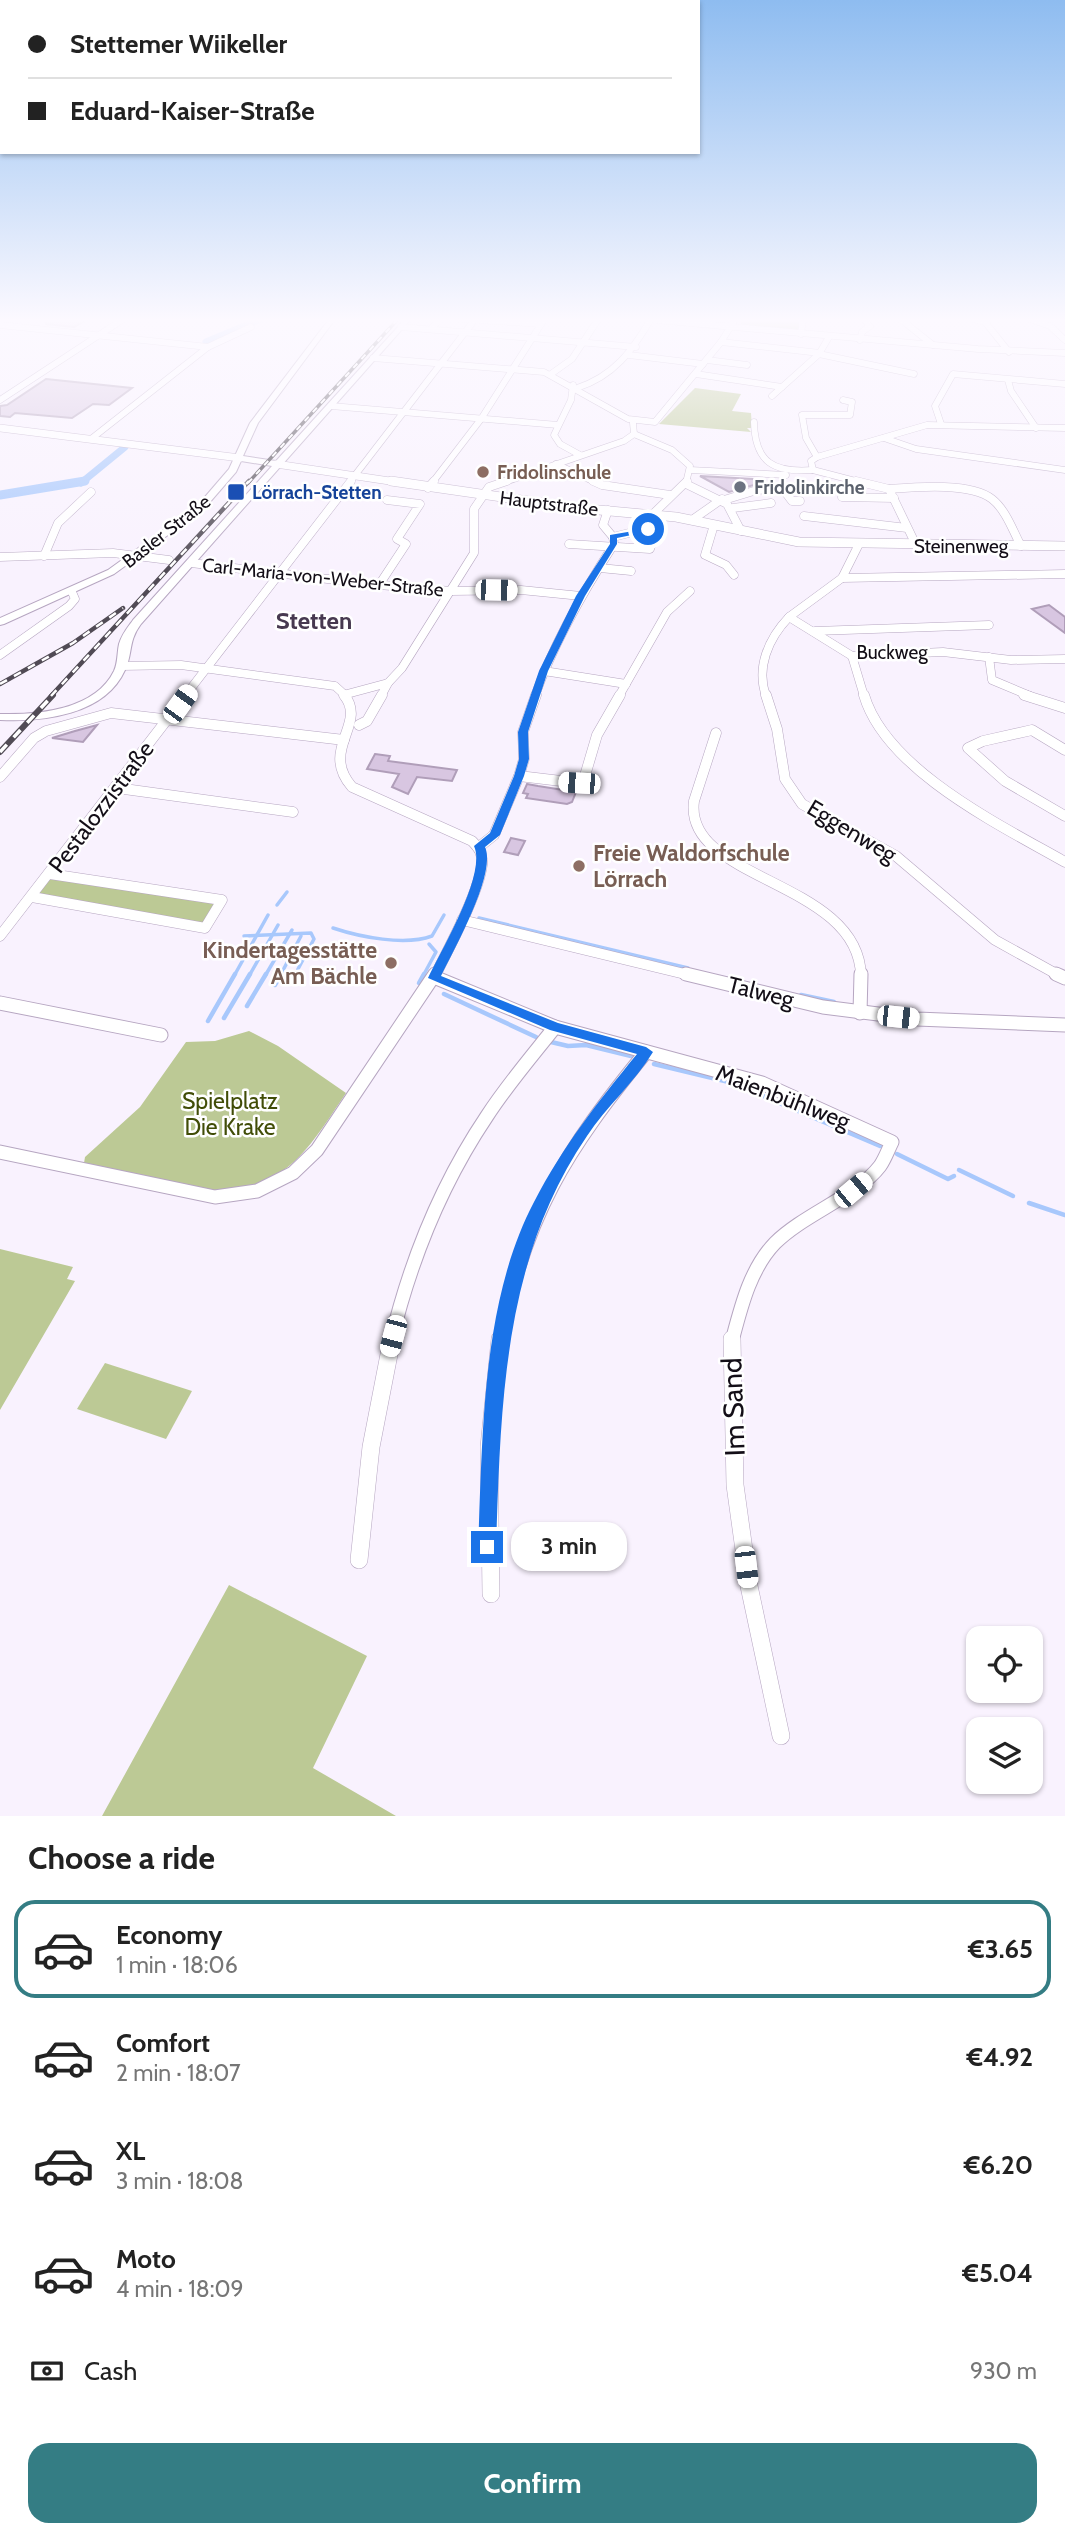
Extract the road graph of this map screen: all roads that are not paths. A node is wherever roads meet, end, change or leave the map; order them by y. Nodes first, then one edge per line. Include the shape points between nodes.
1 (852, 402) edge
2 (137, 403) edge
3 (269, 403) edge
4 (334, 403) edge
5 (410, 403) edge
6 (491, 403) edge
7 (570, 403) edge
8 (602, 403) edge
9 (671, 403) edge
10 (937, 403) edge
11 (1019, 403) edge
12 (331, 406) junction
13 (403, 412) junction
14 (481, 419) junction
15 (754, 422) dead end
16 (633, 423) junction
17 (941, 424) junction
18 (558, 425) junction
19 (1034, 427) junction
20 (1065, 428) edge
21 (0, 429) edge
22 (634, 434) junction
23 (1065, 435) edge
24 (884, 438) junction
25 (91, 439) junction
26 (580, 455) junction
27 (817, 457) junction
28 (240, 458) junction
29 (261, 464) junction
30 (276, 464) junction
31 (556, 464) junction
32 (691, 470) junction
33 (813, 470) junction
34 (1065, 470) edge
35 (786, 475) dead end
36 (354, 477) junction
37 (227, 478) junction
38 (686, 484) junction
39 (794, 487) dead end
40 (428, 488) junction
41 (783, 489) junction
42 (889, 489) junction
43 (91, 492) dead end
44 (482, 495) junction
45 (670, 495) junction
46 (842, 497) dead end
47 (894, 498) junction
48 (723, 499) junction
49 (387, 500) dead end
50 (800, 501) dead end
51 (771, 503) dead end
52 (733, 508) junction
53 (608, 510) junction
54 (656, 514) junction
55 (804, 516) dead end
56 (692, 520) junction
57 (714, 525) junction
58 (653, 527) junction
59 (907, 528) junction
60 (741, 531) junction
61 (613, 537) junction
62 (569, 544) dead end
63 (858, 545) junction
64 (916, 545) junction
65 (1021, 546) junction
66 (1065, 546) edge
67 (612, 547) junction
68 (44, 556) junction
69 (136, 556) junction
70 (0, 557) edge
71 (169, 560) dead end
72 (191, 563) junction
73 (600, 568) junction
74 (631, 571) dead end
75 (281, 573) junction
76 (1065, 574) edge
77 (734, 575) dead end
78 (842, 578) junction
79 (379, 585) junction
80 (451, 591) junction
81 (690, 591) dead end
82 (72, 592) junction
83 (580, 596) junction
84 (789, 617) junction
85 (0, 622) edge
86 (989, 625) dead end
87 (815, 631) junction
88 (0, 655) edge
89 (852, 656) junction
90 (989, 657) junction
91 (1065, 659) edge
92 (121, 666) junction
93 (206, 668) junction
94 (544, 671) junction
95 (388, 682) junction
96 (626, 684) junction
97 (347, 694) junction
98 (1065, 708) edge
99 (0, 717) edge
100 (168, 720) junction
101 (359, 725) dead end
102 (716, 733) dead end
103 (344, 740) junction
104 (1065, 750) edge
105 (519, 776) junction
106 (0, 777) edge
107 (117, 788) junction
108 (293, 812) dead end
109 (1065, 816) edge
110 (479, 846) junction
111 (1065, 862) edge
112 (50, 874) junction
113 (32, 897) junction
114 (462, 920) junction
115 (0, 936) edge
116 (434, 978) junction
117 (1065, 978) edge
118 (0, 1003) edge
119 (860, 1013) junction
120 (1065, 1025) edge
121 (555, 1027) junction
122 (161, 1035) dead end
123 (646, 1052) junction
124 (892, 1142) joint
125 (0, 1152) edge
126 (359, 1560) dead end
127 (491, 1594) dead end
128 (781, 1736) dead end

1 - 27 street via 850,415 802,415 806,438
2 - 25 street
3 - 28 main road, Basler Straße via 254,423
4 - 12 main road
5 - 13 street, Pestalozzistraße
6 - 14 street
7 - 18 street
8 - 16 street
9 - 16 street via 655,422
10 - 17 street
11 - 19 street
12 - 13 street
12 - 30 main road
13 - 14 street
13 - 36 street, Pestalozzistraße
14 - 18 street
14 - 40 street
15 - 33 street via 759,456 799,472
16 - 22 street
17 - 19 street
17 - 24 street
18 - 26 street via 556,440
19 - 20 street
19 - 23 street
21 - 25 street
22 - 26 street
22 - 32 street via 681,455
24 - 27 street
24 - 34 street via 916,449
25 - 28 street
26 - 31 street
27 - 33 street via 811,461
28 - 29 main road, Hauptstraße
28 - 37 main road, Basler Straße
29 - 30 main road, Hauptstraße
29 - 37 main road
30 - 36 street, Hauptstraße
30 - 72 main road
31 - 44 street via 493,484
31 - 45 street via 602,485
32 - 35 street
32 - 38 street
33 - 42 street
36 - 40 street, Hauptstraße
36 - 75 street, Pestalozzistraße
37 - 69 main road, Basler Straße via 195,513
38 - 45 street
38 - 48 street
39 - 41 street
40 - 44 street, Hauptstraße
41 - 48 street
41 - 50 street via 792,501
42 - 47 street
42 - 65 street via 957,489 985,494
43 - 68 street via 58,523
44 - 53 street, Hauptstraße
44 - 80 street via 474,509 474,553
45 - 54 street
46 - 47 street
47 - 59 street
48 - 52 street
48 - 56 street
49 - 79 street via 420,504 397,539 406,544
51 - 52 street
52 - 60 street
53 - 54 street, Hauptstraße
53 - 61 street via 603,525
54 - 56 street, Hauptstraße
54 - 58 street
55 - 59 street
56 - 57 street, Hauptstraße
57 - 60 street, Hauptstraße
57 - 77 street via 705,555 726,565
58 - 61 street
58 - 67 street via 656,536 650,549
59 - 64 street
60 - 63 street, Hauptstraße via 799,542
61 - 67 street
62 - 67 street
63 - 64 street, Steinenweg
63 - 78 street
64 - 65 street, Steinenweg
65 - 66 street, Steinenweg
67 - 73 street
68 - 69 street, Carl-Maria-von-Weber-Straße
68 - 70 street, Carl-Maria-von-Weber-Straße
69 - 71 street, Carl-Maria-von-Weber-Straße
69 - 82 main road, Basler Straße
72 - 75 street, Carl-Maria-von-Weber-Straße
72 - 92 main road via 128,632 121,647
73 - 74 street
73 - 83 street
75 - 79 street, Carl-Maria-von-Weber-Straße
75 - 93 street, Pestalozzistraße
76 - 78 street
78 - 84 street
79 - 80 street, Carl-Maria-von-Weber-Straße
80 - 83 street, Carl-Maria-von-Weber-Straße via 521,590
80 - 95 street via 402,668
81 - 96 street via 667,612
82 - 85 main road, Basler Straße
82 - 88 street via 75,599 69,606
83 - 94 street
84 - 87 street, Buckweg
84 - 117 street, Eggenweg via 762,659 760,673 777,727 782,774 794,795 812,812 911,867 1024,960
86 - 87 street
87 - 89 street, Buckweg
89 - 90 street, Buckweg via 943,653
89 - 111 street via 870,716 886,739 978,813
90 - 91 street, Buckweg
90 - 98 street via 989,674 999,685
92 - 93 street
92 - 99 main road via 92,699 70,709
93 - 97 street via 324,683
93 - 100 street, Pestalozzistraße
94 - 96 street
94 - 105 street via 523,732
95 - 97 street
95 - 101 street via 367,721
96 - 105 street via 597,735 584,779 579,783
97 - 103 street via 352,714
100 - 103 street
100 - 106 street via 111,713 65,724 34,738
100 - 107 street, Pestalozzistraße
102 - 119 street via 693,811 698,834 720,852 828,913 849,935 858,949
103 - 110 street via 337,768 343,780
104 - 109 street via 1032,730 968,748 1005,781
105 - 110 street via 494,835
107 - 108 street
107 - 112 street, Pestalozzistraße
110 - 114 street via 482,865
112 - 113 street, Pestalozzistraße
112 - 113 street via 222,900 205,928
113 - 115 street, Pestalozzistraße
114 - 116 street
114 - 119 street, Talweg
116 - 121 street, Maienbühlweg
116 - 125 street via 317,1150 274,1184 237,1195 207,1196
118 - 122 street
119 - 120 street, Talweg
121 - 123 street, Maienbühlweg
121 - 126 street via 477,1129 407,1276 382,1379
123 - 124 street, Maienbühlweg via 762,1083
123 - 127 street via 582,1132 539,1207 519,1258 493,1406 487,1500
124 - 128 street, Im Sand via 880,1166 866,1179 795,1225 773,1245 745,1292 730,1347 735,1485 747,1574

